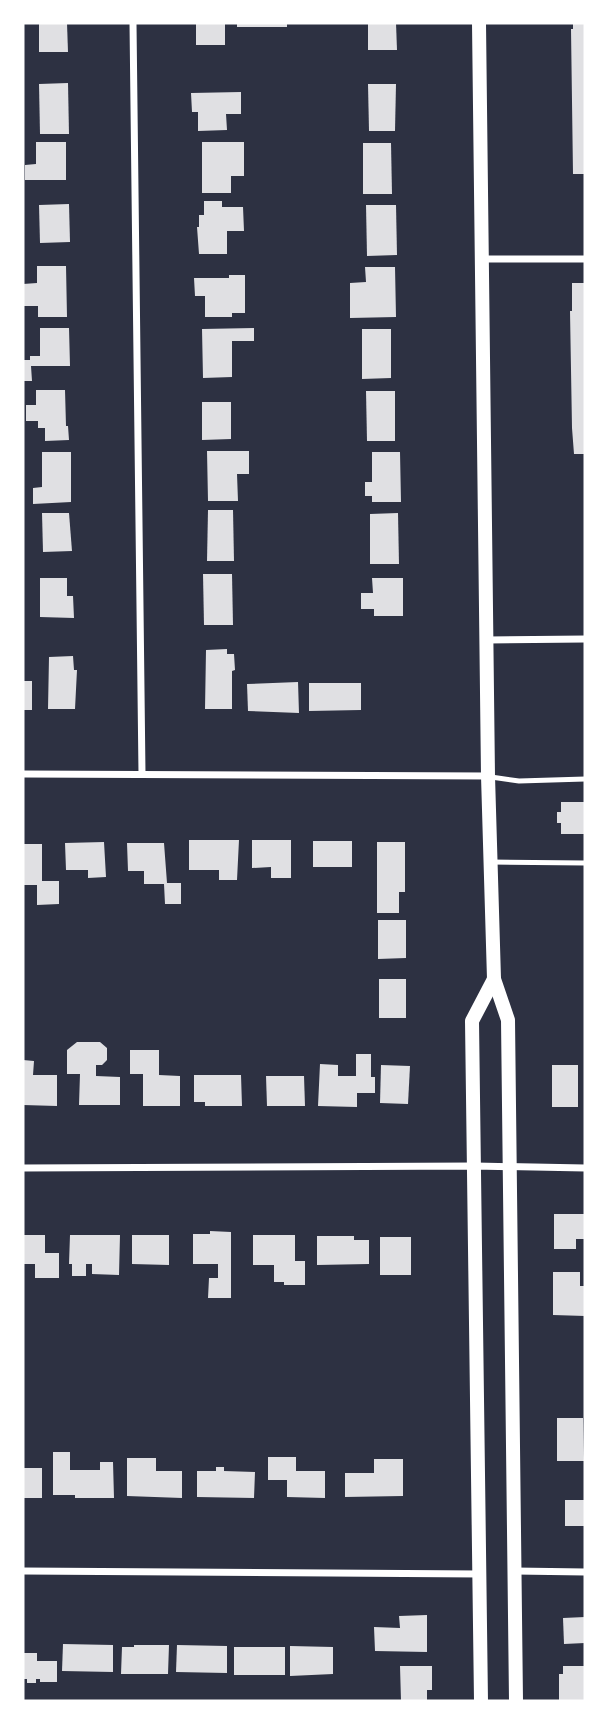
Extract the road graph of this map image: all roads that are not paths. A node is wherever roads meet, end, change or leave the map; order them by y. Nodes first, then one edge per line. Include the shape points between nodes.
1 (133, 23) edge
2 (479, 23) edge
3 (585, 258) edge
4 (482, 259) junction
5 (585, 639) edge
6 (487, 640) junction
7 (23, 774) edge
8 (142, 774) junction
9 (488, 776) junction
10 (585, 779) edge
11 (491, 862) junction
12 (585, 863) edge
13 (494, 979) junction
14 (475, 1167) junction
15 (23, 1168) edge
16 (510, 1168) junction
17 (585, 1168) edge
18 (23, 1571) edge
19 (514, 1571) junction
20 (585, 1572) edge
21 (480, 1574) junction
22 (481, 1701) edge
23 (516, 1701) edge

1 - 8 street
2 - 4 main road
3 - 4 street
4 - 6 main road
5 - 6 street
6 - 9 main road
7 - 8 street
8 - 9 street
9 - 10 lane via 519,781
9 - 11 main road
11 - 12 lane
11 - 13 main road
13 - 14 main road via 472,1021
13 - 16 main road via 508,1020
14 - 15 street
14 - 16 street
14 - 21 main road
16 - 17 street
16 - 19 main road
18 - 21 street
19 - 20 street
19 - 23 main road
21 - 22 main road

